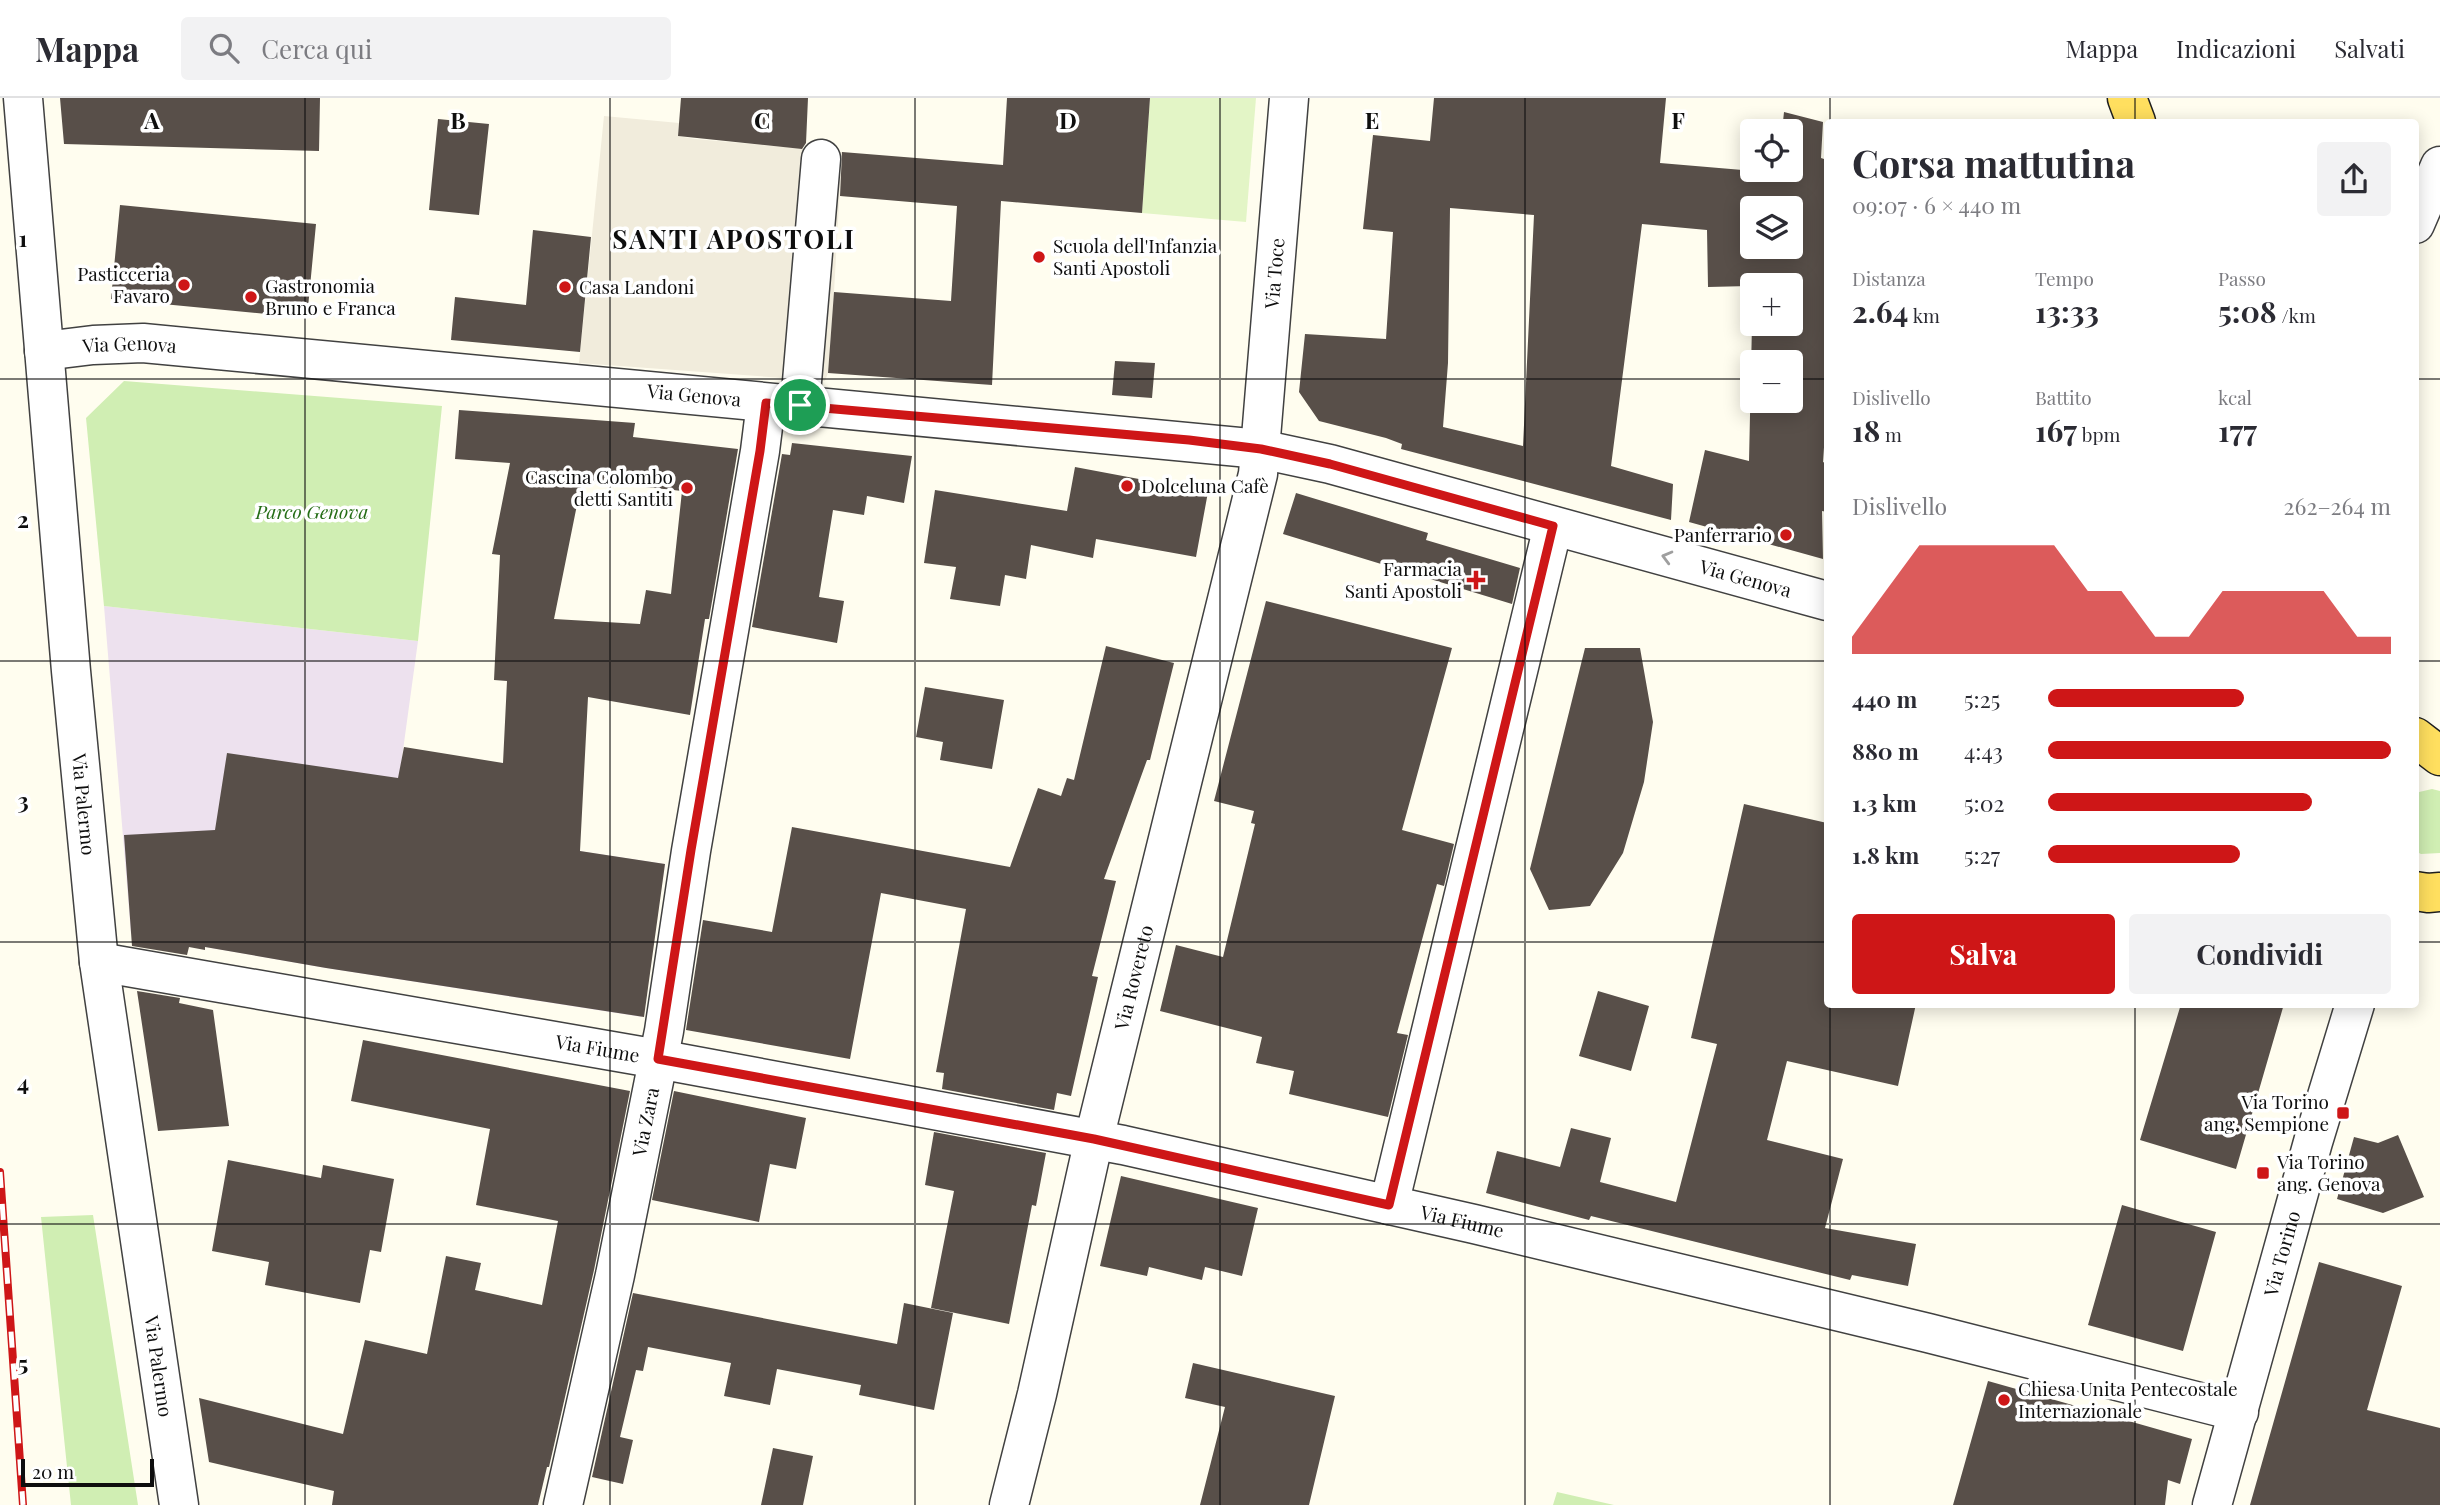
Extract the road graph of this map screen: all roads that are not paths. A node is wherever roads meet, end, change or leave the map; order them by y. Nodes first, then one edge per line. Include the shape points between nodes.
1 (23, 98) edge
2 (1289, 98) edge
3 (2127, 98) edge
4 (2135, 119) edge
5 (821, 159) dead end
6 (2440, 166) edge
7 (2419, 215) edge
8 (44, 351) junction
9 (783, 404) junction
10 (1261, 449) junction
11 (1553, 526) junction
12 (1824, 600) edge
13 (2419, 740) edge
14 (2440, 756) edge
15 (2419, 757) edge
16 (99, 962) junction
17 (2354, 1008) edge
18 (658, 1059) junction
19 (1094, 1139) junction
20 (1389, 1205) junction
21 (2239, 1412) junction
22 (179, 1505) edge
23 (563, 1505) edge
24 (1009, 1505) edge
25 (2212, 1505) edge

1 - 8 street, Via Palermo
2 - 10 street, Via Toce
3 - 4 main road
5 - 9 street, Via Zara
6 - 7 street
8 - 9 street, Via Genova via 143,343
8 - 16 street, Via Palermo
9 - 10 street, Via Genova
9 - 18 street, Via Zara via 758,465
10 - 11 street, Via Genova
10 - 19 street, Via Rovereto
12 -> 11 street, Via Genova
11 - 20 street
13 - 14 main road
14 - 15 main road
16 - 18 street, Via Fiume
16 - 22 street, Via Palermo
17 - 21 street, Via Torino
18 - 19 street, Via Fiume
18 - 23 street, Via Zara
19 - 20 street, Via Fiume
19 - 24 street, Via Rovereto
20 - 21 street, Via Fiume
21 - 25 street, Via Torino

